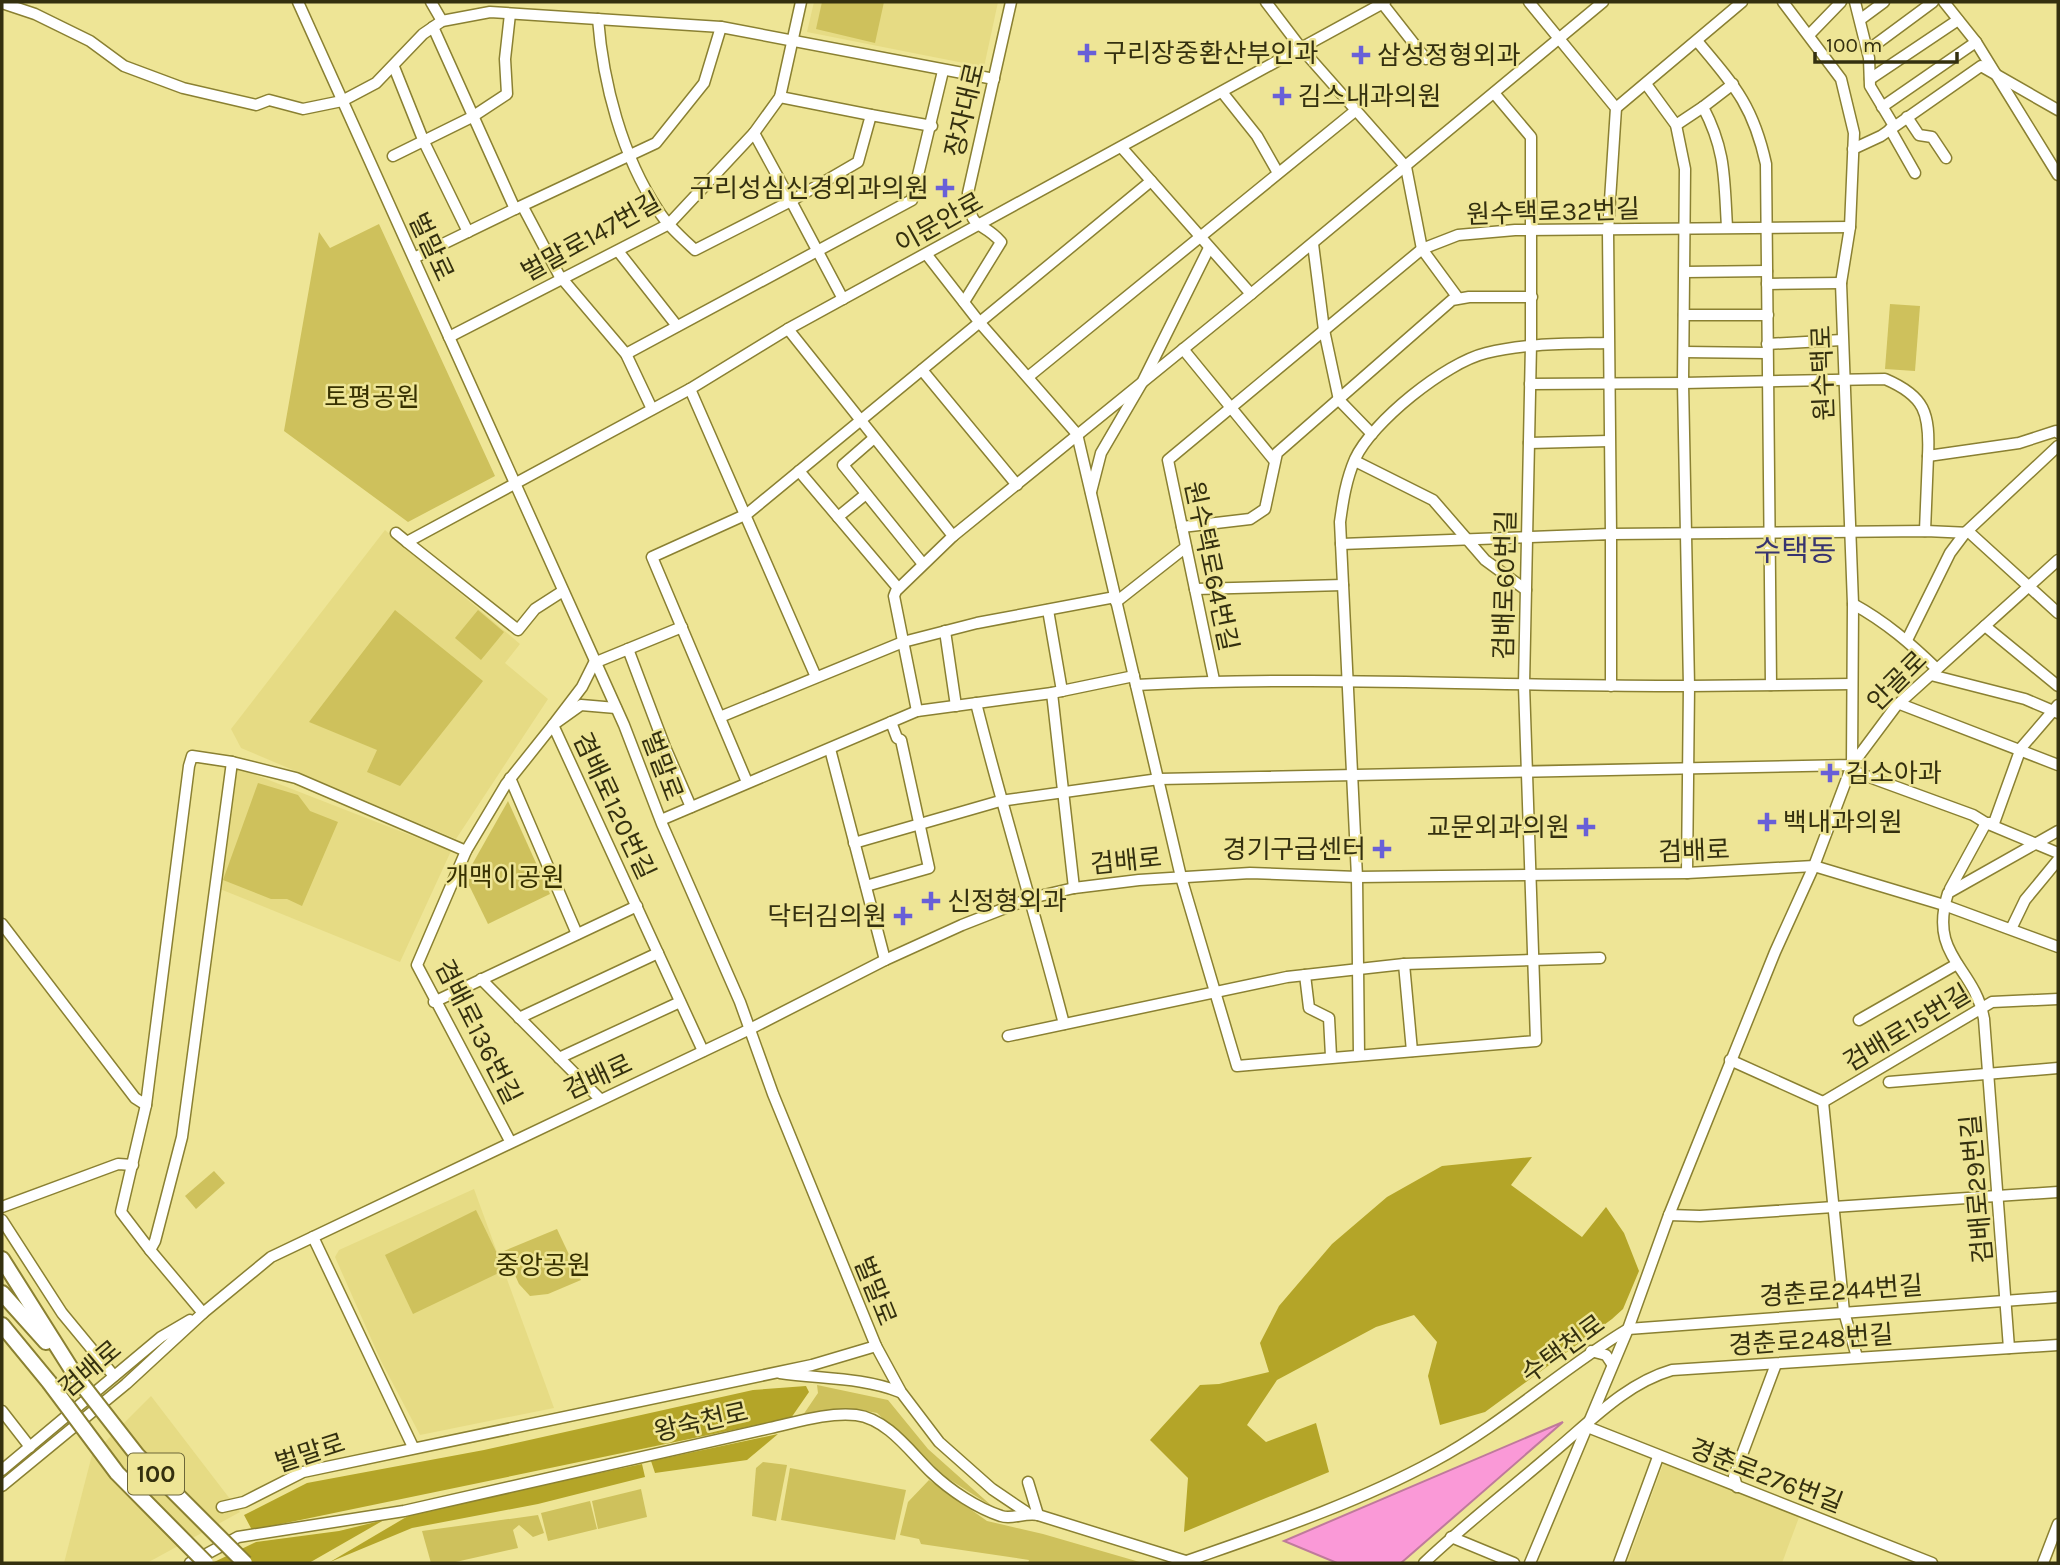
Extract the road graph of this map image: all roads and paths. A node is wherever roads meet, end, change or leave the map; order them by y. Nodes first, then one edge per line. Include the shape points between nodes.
1 (298, 2) edge
2 (431, 2) edge
3 (801, 2) edge
4 (1011, 2) edge
5 (1266, 2) edge
6 (1528, 2) edge
7 (1603, 2) edge
8 (1742, 2) edge
9 (1783, 2) edge
10 (1841, 2) edge
11 (1855, 2) edge
12 (1884, 2) edge
13 (1933, 2) edge
14 (1944, 2) edge
15 (1384, 3) edge
16 (2, 4) edge
17 (510, 14) junction
18 (598, 19) junction
19 (1861, 19) junction
20 (1958, 20) junction
21 (438, 24) junction
22 (721, 27) junction
23 (1810, 34) junction
24 (1559, 39) junction
25 (791, 41) junction
26 (1697, 41) junction
27 (1976, 42) junction
28 (1301, 48) junction
29 (1868, 50) junction
30 (1426, 59) dead end
31 (394, 67) junction
32 (943, 71) junction
33 (1992, 72) junction
34 (994, 79) junction
35 (1870, 79) junction
36 (1646, 84) junction
37 (1732, 84) junction
38 (1222, 92) junction
39 (1494, 93) junction
40 (780, 97) junction
41 (342, 101) junction
42 (1703, 107) junction
43 (1882, 107) junction
44 (1616, 108) junction
45 (2058, 110) edge
46 (1354, 111) junction
47 (871, 115) junction
48 (472, 117) junction
49 (1907, 117) junction
50 (1676, 125) junction
51 (932, 126) junction
52 (1892, 128) junction
53 (754, 132) junction
54 (424, 142) junction
55 (1122, 148) junction
56 (1853, 149) junction
57 (393, 156) dead end
58 (629, 156) junction
59 (1946, 158) dead end
60 (1406, 167) junction
61 (2057, 172) edge
62 (1278, 173) junction
63 (1915, 173) dead end
64 (1151, 181) junction
65 (790, 201) junction
66 (519, 208) junction
67 (669, 224) junction
68 (977, 227) junction
69 (1727, 227) junction
70 (1850, 227) junction
71 (1686, 228) junction
72 (1768, 228) junction
73 (1532, 230) junction
74 (1608, 231) junction
75 (468, 232) junction
76 (1200, 238) junction
77 (1312, 244) junction
78 (1209, 248) junction
79 (1422, 249) junction
80 (618, 251) junction
81 (817, 251) junction
82 (927, 254) junction
83 (414, 258) junction
84 (1767, 271) junction
85 (1685, 272) junction
86 (562, 279) junction
87 (1841, 283) junction
88 (1767, 284) junction
89 (1251, 294) junction
90 (1532, 297) junction
91 (1458, 298) junction
92 (843, 299) junction
93 (964, 302) junction
94 (1684, 315) junction
95 (1768, 315) junction
96 (980, 323) junction
97 (677, 327) junction
98 (788, 330) junction
99 (1324, 330) junction
100 (449, 337) junction
101 (1842, 340) junction
102 (1608, 343) junction
103 (1531, 344) junction
104 (1767, 348) junction
105 (1183, 349) junction
106 (1684, 352) junction
107 (626, 354) junction
108 (922, 370) junction
109 (1028, 377) junction
110 (1843, 380) junction
111 (1143, 381) junction
112 (1766, 381) junction
113 (1608, 382) junction
114 (1683, 383) junction
115 (1530, 384) junction
116 (690, 389) junction
117 (1339, 400) junction
118 (1230, 408) junction
119 (652, 409) junction
120 (860, 420) junction
121 (2057, 431) edge
122 (1077, 434) junction
123 (1372, 434) junction
124 (874, 438) junction
125 (1609, 441) junction
126 (1529, 443) junction
127 (2058, 446) edge
128 (1928, 456) junction
129 (1273, 459) junction
130 (1168, 460) joint
131 (1354, 461) junction
132 (799, 471) junction
133 (514, 483) junction
134 (1017, 485) junction
135 (866, 494) junction
136 (1091, 494) junction
137 (747, 514) junction
138 (838, 517) junction
139 (1182, 527) junction
140 (1768, 531) junction
141 (1925, 531) junction
142 (1852, 532) junction
143 (396, 533) dead end
144 (1687, 533) junction
145 (1965, 533) junction
146 (1611, 534) junction
147 (1527, 535) junction
148 (953, 536) junction
149 (1466, 538) junction
150 (407, 542) junction
151 (1341, 544) junction
152 (1186, 547) junction
153 (2058, 560) edge
154 (923, 564) junction
155 (1343, 585) junction
156 (2028, 587) junction
157 (898, 588) junction
158 (1195, 589) junction
159 (1526, 590) junction
160 (564, 591) junction
161 (1116, 600) junction
162 (1853, 604) junction
163 (1048, 610) junction
164 (2058, 614) edge
165 (1985, 626) junction
166 (682, 627) junction
167 (944, 631) junction
168 (1907, 640) junction
169 (903, 642) junction
170 (628, 649) junction
171 (594, 663) junction
172 (1934, 672) junction
173 (816, 677) junction
174 (1347, 679) junction
175 (1135, 680) junction
176 (1213, 680) junction
177 (1852, 684) junction
178 (1524, 685) junction
179 (1771, 685) junction
180 (1611, 686) junction
181 (1689, 686) junction
182 (2058, 686) edge
183 (1057, 692) junction
184 (976, 703) junction
185 (1899, 704) junction
186 (956, 706) junction
187 (616, 708) junction
188 (2056, 710) edge
189 (917, 711) junction
190 (720, 717) junction
191 (891, 722) junction
192 (553, 725) junction
193 (830, 749) junction
194 (2020, 750) junction
195 (232, 762) junction
196 (2058, 765) edge
197 (1690, 767) junction
198 (1851, 767) junction
199 (1527, 771) junction
200 (1352, 774) junction
201 (510, 778) junction
202 (1159, 779) junction
203 (747, 782) junction
204 (1063, 792) junction
205 (1000, 801) junction
206 (691, 807) junction
207 (661, 820) junction
208 (1986, 823) junction
209 (917, 825) junction
210 (2058, 831) edge
211 (854, 843) junction
212 (2033, 844) junction
213 (466, 851) junction
214 (2058, 853) edge
215 (2058, 860) edge
216 (1814, 866) junction
217 (1687, 873) junction
218 (1529, 875) junction
219 (1181, 877) junction
220 (1357, 877) junction
221 (866, 886) junction
222 (1074, 888) junction
223 (1948, 893) junction
224 (1031, 898) junction
225 (1944, 905) junction
226 (637, 906) junction
227 (2, 924) edge
228 (2011, 929) junction
229 (577, 933) junction
230 (2058, 947) edge
231 (658, 953) junction
232 (1533, 958) junction
233 (1600, 958) dead end
234 (886, 960) junction
235 (1404, 964) junction
236 (1957, 964) junction
237 (1358, 968) junction
238 (1305, 975) junction
239 (481, 979) junction
240 (1215, 991) junction
241 (2058, 999) edge
242 (434, 1002) junction
243 (680, 1002) junction
244 (1982, 1008) junction
245 (519, 1018) junction
246 (1859, 1020) dead end
247 (1064, 1024) junction
248 (748, 1030) junction
249 (1008, 1036) dead end
250 (703, 1051) junction
251 (1412, 1051) junction
252 (1359, 1055) junction
253 (1331, 1056) junction
254 (559, 1058) junction
255 (1730, 1060) junction
256 (2058, 1068) edge
257 (1989, 1073) junction
258 (1889, 1082) dead end
259 (600, 1099) junction
260 (1823, 1102) junction
261 (146, 1105) junction
262 (510, 1141) junction
263 (133, 1165) junction
264 (2058, 1192) edge
265 (1999, 1196) junction
266 (2, 1207) edge
267 (1833, 1208) junction
268 (1669, 1215) junction
269 (2, 1220) edge
270 (313, 1237) junction
271 (150, 1250) junction
272 (2, 1259) edge
273 (2, 1275) edge
274 (2, 1293) edge
275 (2058, 1297) edge
276 (2007, 1302) junction
277 (1844, 1312) junction
278 (202, 1313) junction
279 (2, 1325) edge
280 (1628, 1329) junction
281 (2, 1339) edge
282 (2058, 1345) edge
283 (876, 1346) junction
284 (2009, 1348) junction
285 (1591, 1351) junction
286 (1857, 1357) junction
287 (1612, 1364) junction
288 (1776, 1364) junction
289 (773, 1372) junction
290 (114, 1377) junction
291 (77, 1378) junction
292 (49, 1382) junction
293 (901, 1392) junction
294 (2, 1411) edge
295 (1585, 1426) junction
296 (30, 1447) junction
297 (413, 1447) junction
298 (1658, 1457) junction
299 (4, 1467) edge
300 (1028, 1482) dead end
301 (2, 1487) edge
302 (1737, 1487) junction
303 (222, 1507) dead end
304 (1026, 1512) junction
305 (1038, 1515) junction
306 (2058, 1524) edge
307 (1451, 1537) junction
308 (1189, 1562) edge
309 (190, 1563) edge
310 (206, 1563) edge
311 (245, 1563) edge
312 (1424, 1563) edge
313 (1514, 1563) edge
314 (1530, 1563) edge
315 (1619, 1563) edge
316 (1932, 1563) edge
317 (2043, 1563) edge

1 - 41 street, 벌말로
2 - 21 street
3 - 25 street, 벌말로147번길
4 - 34 street, 장자대로
5 - 28 street
6 - 24 street
7 - 24 street
8 - 26 street
9 - 23 street, 원수택로
10 - 23 street
11 - 19 street
12 - 19 street
13 - 29 street
14 - 20 street
15 - 28 street, 이문안로
15 - 30 street
16 - 41 street via 35,14 90,41 124,66 183,88 257,105 270,100 303,109
17 - 18 street
17 - 21 street via 490,12
17 - 48 street via 507,94
18 - 22 street
18 - 58 street via 600,50
19 - 29 street
20 - 27 street
20 - 35 street
21 - 31 street
21 - 48 street
22 - 25 street
22 - 58 street via 704,83 656,143
23 - 56 street, 원수택로 via 1841,79 1854,133
24 - 39 street
24 - 44 street
25 - 32 street
25 - 40 street, 벌말로147번길
26 - 36 street
26 - 37 street
27 - 33 street
27 - 43 street
28 - 38 street, 이문안로
28 - 46 street
29 - 35 street
31 - 41 street via 376,83
31 - 54 street
32 - 34 street
32 - 51 street
33 - 45 street
33 - 49 street via 1981,66
33 - 61 street
34 - 68 street, 장자대로 via 968,193 969,211
35 - 43 street
36 - 44 street
36 - 50 street
37 - 42 street
37 - 72 street via 1758,127 1766,164
38 - 55 street, 이문안로
38 - 62 street via 1257,136
39 - 60 street
39 - 73 street, 검배로60번길 via 1531,137
40 - 47 street
40 - 53 street, 벌말로147번길
41 - 83 street, 벌말로
42 - 50 street
42 - 69 street via 1724,162
43 - 52 street
44 - 74 street
46 - 60 street
46 - 62 street
47 - 51 street
47 - 65 street via 858,162
48 - 54 street
48 - 66 street
49 - 52 street
49 - 59 street via 1919,135 1932,137
50 - 71 street via 1685,169
51 - 81 street via 912,200
52 - 56 street
52 - 63 street
53 - 65 street
53 - 67 street, 벌말로147번길
54 - 57 street
54 - 75 street
55 - 64 street
55 - 68 street, 이문안로
56 - 70 street, 원수택로
58 - 66 street
58 - 67 street
60 - 77 street
60 - 79 street
62 - 76 street
64 - 76 street
64 - 96 street
65 - 67 street via 695,250
65 - 81 street
66 - 75 street
66 - 86 street
67 - 80 street, 벌말로147번길
68 - 82 street, 이문안로
68 - 93 street via 1001,242
69 - 71 street, 원수택로32번길
69 - 72 street, 원수택로32번길
70 - 72 street, 원수택로32번길
70 - 87 street, 원수택로
71 - 74 street, 원수택로32번길
71 - 85 street
72 - 84 street
73 - 74 street, 원수택로32번길
73 - 79 street, 원수택로32번길 via 1458,235
73 - 90 street, 검배로60번길
74 - 102 street
75 - 83 street
76 - 78 street
76 - 109 street
77 - 89 street
77 - 99 street
78 - 89 street
78 - 111 street
79 - 91 street
79 - 99 street, 원수택로32번길
80 - 86 street, 벌말로147번길
80 - 97 street
81 - 92 street
81 - 97 street
82 - 92 street, 이문안로
82 - 93 street
83 - 100 street, 벌말로
84 - 85 street
84 - 88 street
85 - 94 street
86 - 100 street, 벌말로147번길
86 - 107 street
87 - 88 street
87 - 101 street, 원수택로
88 - 95 street
89 - 105 street
90 - 91 street
90 - 103 street, 검배로60번길
91 - 117 street
92 - 98 street, 이문안로
93 - 96 street
94 - 95 street
94 - 106 street
95 - 104 street
96 - 108 street
96 - 109 street
97 - 107 street
98 - 116 street, 이문안로
98 - 120 street
99 - 117 street
99 - 118 street, 원수택로32번길
100 - 133 street, 벌말로
101 - 104 street
101 - 110 street, 원수택로
102 - 103 street
102 - 113 street
103 - 115 street, 검배로60번길
103 - 123 street via 1482,353 1434,379 1387,416
104 - 106 street
104 - 112 street
105 - 111 street
105 - 118 street
106 - 114 street
107 - 119 street
108 - 120 street
108 - 134 street
109 - 122 street
110 - 112 street
110 - 128 street via 1885,379 1908,389 1923,405
110 - 142 street, 원수택로
111 - 122 street
111 - 136 street via 1101,453
112 - 114 street
112 - 140 street
113 - 114 street
113 - 115 street
113 - 125 street
114 - 144 street
115 - 126 street, 검배로60번길
116 - 119 street, 이문안로
116 - 137 street
117 - 123 street
117 - 129 street
118 - 129 street
118 - 130 street, 원수택로32번길
119 - 133 street, 이문안로
120 - 124 street
120 - 132 street
121 - 128 street via 2019,443
122 - 134 street
122 - 136 street
123 - 131 street
124 - 135 street via 844,465
124 - 148 street
125 - 126 street
125 - 146 street
126 - 147 street, 검배로60번길
127 - 145 street
128 - 141 street
129 - 139 street via 1268,502 1260,515
130 - 139 street, 원수택로64번길
131 - 149 street via 1433,500
131 - 151 street via 1345,490
132 - 137 street
132 - 138 street
133 - 150 street, 이문안로
133 - 160 street, 벌말로
134 - 148 street
135 - 138 street
135 - 154 street
136 - 161 street
137 - 166 street via 652,557
137 - 173 street
138 - 157 street
139 - 152 street, 원수택로64번길
140 - 142 street
140 - 144 street
140 - 179 street
141 - 142 street
141 - 145 street
142 - 162 street, 원수택로
143 - 150 street
144 - 146 street
144 - 181 street
145 - 156 street
145 - 168 street via 1950,553
146 - 147 street
146 - 180 street
147 - 149 street
147 - 159 street, 검배로60번길
148 - 154 street
149 - 151 street
149 - 159 street via 1485,560
150 - 160 street via 518,629 535,609
151 - 155 street
152 - 158 street, 원수택로64번길
152 - 161 street
153 - 156 street, 안골로
154 - 157 street
155 - 158 street
155 - 174 street
156 - 164 street
156 - 165 street, 안골로
157 - 169 street via 894,596
158 - 176 street, 원수택로64번길
159 - 178 street, 검배로60번길
160 - 171 street, 벌말로
161 - 163 street
161 - 175 street
162 - 168 street
162 - 177 street, 원수택로
163 - 167 street
163 - 183 street
165 - 172 street, 안골로
165 - 182 street
166 - 170 street
166 - 190 street
167 - 169 street
167 - 186 street
168 - 172 street
169 - 173 street
169 - 189 street
170 - 171 street
170 - 206 street
171 - 187 street, 벌말로
171 - 192 street
172 - 185 street, 안골로
172 - 188 street
173 - 190 street
174 - 176 street
174 - 178 street
174 - 200 street
175 - 176 street
175 - 183 street
175 - 202 street
177 - 179 street
177 - 198 street, 원수택로
178 - 180 street
178 - 199 street, 검배로60번길
179 - 181 street
180 - 181 street
181 - 197 street
183 - 184 street
183 - 204 street
184 - 186 street
184 - 205 street
185 - 194 street
185 - 198 street, 안골로
186 - 189 street
187 - 192 street via 581,705
187 - 207 street, 벌말로
188 - 194 street
189 - 191 street
190 - 203 street
191 - 193 street
191 - 209 street via 901,740
192 - 201 street, 겸배로136번길
192 - 226 street, 겸배로120번길
193 - 203 street
193 - 211 street
194 - 196 street
194 - 208 street, 검배로29번길 via 1994,823
195 - 213 street via 296,778
195 - 261 street via 192,756 189,766
195 - 271 street via 181,1138
197 - 198 street
197 - 199 street
197 - 217 street
198 - 208 street
198 - 216 street, 안골로
199 - 200 street
199 - 218 street, 검배로60번길
200 - 202 street
200 - 220 street
201 - 213 street, 겸배로136번길
201 - 229 street
202 - 204 street
202 - 219 street
203 - 206 street
204 - 205 street
204 - 222 street
205 - 209 street
205 - 224 street
206 - 207 street
207 - 248 street, 벌말로
208 - 212 street
208 - 223 street, 검배로29번길
209 - 211 street
209 - 221 street via 929,868
210 - 212 street
211 - 221 street
212 - 214 street
212 - 223 street
213 - 242 street, 겸배로136번길 via 418,956 417,965
215 - 228 street via 2025,900
216 - 217 street, 검배로
216 - 225 street, 검배로
216 - 255 street, 수택천로
217 - 218 street, 검배로
218 - 220 street, 검배로
218 - 232 street, 검배로60번길
219 - 220 street, 검배로 via 1250,873
219 - 222 street, 검배로
219 - 240 street
220 - 237 street
221 - 234 street
222 - 224 street, 검배로
223 - 225 street, 검배로29번길
224 - 234 street, 검배로
224 - 247 street
225 - 228 street, 검배로
225 - 236 street, 검배로29번길 via 1940,925
226 - 229 street, 겸배로120번길
226 - 231 street, 겸배로120번길
227 - 261 street via 135,1098
228 - 230 street, 검배로
229 - 239 street, 겸배로120번길
231 - 243 street, 겸배로120번길
231 - 245 street
232 - 233 street
232 - 235 street
232 - 251 street, 검배로60번길 via 1535,1041
234 - 248 street, 검배로
235 - 237 street
235 - 251 street
236 - 244 street, 검배로29번길
236 - 246 street
237 - 238 street
237 - 252 street
238 - 240 street
238 - 253 street via 1309,1008 1329,1018
239 - 242 street, 겸배로120번길
239 - 245 street
240 - 247 street
240 - 253 street via 1237,1066
241 - 244 street, 검배로15번길 via 1992,1003
242 - 262 street, 겸배로136번길
243 - 250 street, 겸배로120번길
243 - 254 street
244 - 257 street, 검배로29번길
244 - 260 street, 검배로15번길
245 - 254 street
247 - 249 street
248 - 250 street, 검배로
248 - 283 street, 벌말로
250 - 259 street, 검배로
251 - 252 street
252 - 253 street
254 - 259 street
255 - 260 street
255 - 268 street, 수택천로
256 - 257 street, 검배로29번길
257 - 258 street, 검배로29번길
257 - 265 street, 검배로29번길
259 - 262 street, 검배로
260 - 267 street
261 - 263 street
262 - 270 street, 검배로
263 - 266 street via 118,1164
263 - 271 street via 121,1212
264 - 265 street
265 - 267 street
265 - 276 street, 검배로29번길
267 - 268 street
267 - 277 street
268 - 280 street, 수택천로
269 - 290 street via 62,1313
270 - 278 street, 검배로 via 257,1266
270 - 297 street
271 - 278 street
272 - 291 highway
273 - 291 highway, 100
274 - 291 highway, 100
275 - 276 street, 경춘로244번길
276 - 277 street, 경춘로244번길
276 - 284 street, 검배로29번길
277 - 280 street, 경춘로244번길
277 - 286 street
278 - 290 street, 검배로 via 161,1337
278 - 301 street, 검배로 via 161,1354
279 - 292 highway, 100
280 - 285 street, 수택천로
280 - 287 street
281 - 292 highway, 100
282 - 284 street, 경춘로248번길
283 - 289 street
283 - 293 street, 벌말로
284 - 286 street, 경춘로248번길
285 - 287 street via 1605,1355
285 - 308 street, 수택천로 via 1522,1405 1434,1461 1364,1494
286 - 288 street, 경춘로248번길
287 - 295 street
288 - 295 street, 경춘로248번길 via 1658,1374 1611,1403
288 - 302 street via 1734,1476
289 - 293 street via 846,1379
289 - 297 street, 벌말로
290 - 296 street, 검배로
291 - 311 highway, 100, bridge via 137,1455
292 - 310 highway, 100, bridge via 117,1473
293 - 304 street, 벌말로 via 939,1442
294 - 296 street
295 - 298 street, 경춘로276번길
295 - 307 street, 경춘로248번길
295 - 314 street
296 - 299 street, 검배로
297 - 303 street, 벌말로 via 303,1472 244,1502
298 - 302 street, 경춘로276번길
298 - 315 street
300 - 305 street
302 - 316 street, 경춘로276번길
304 - 305 street, 왕숙천로
304 - 309 street, 왕숙천로 via 1005,1518 959,1494 873,1420 829,1416 404,1511 238,1537
305 - 308 street, 왕숙천로
306 - 317 street
307 - 312 street, 경춘로248번길
307 - 313 street

